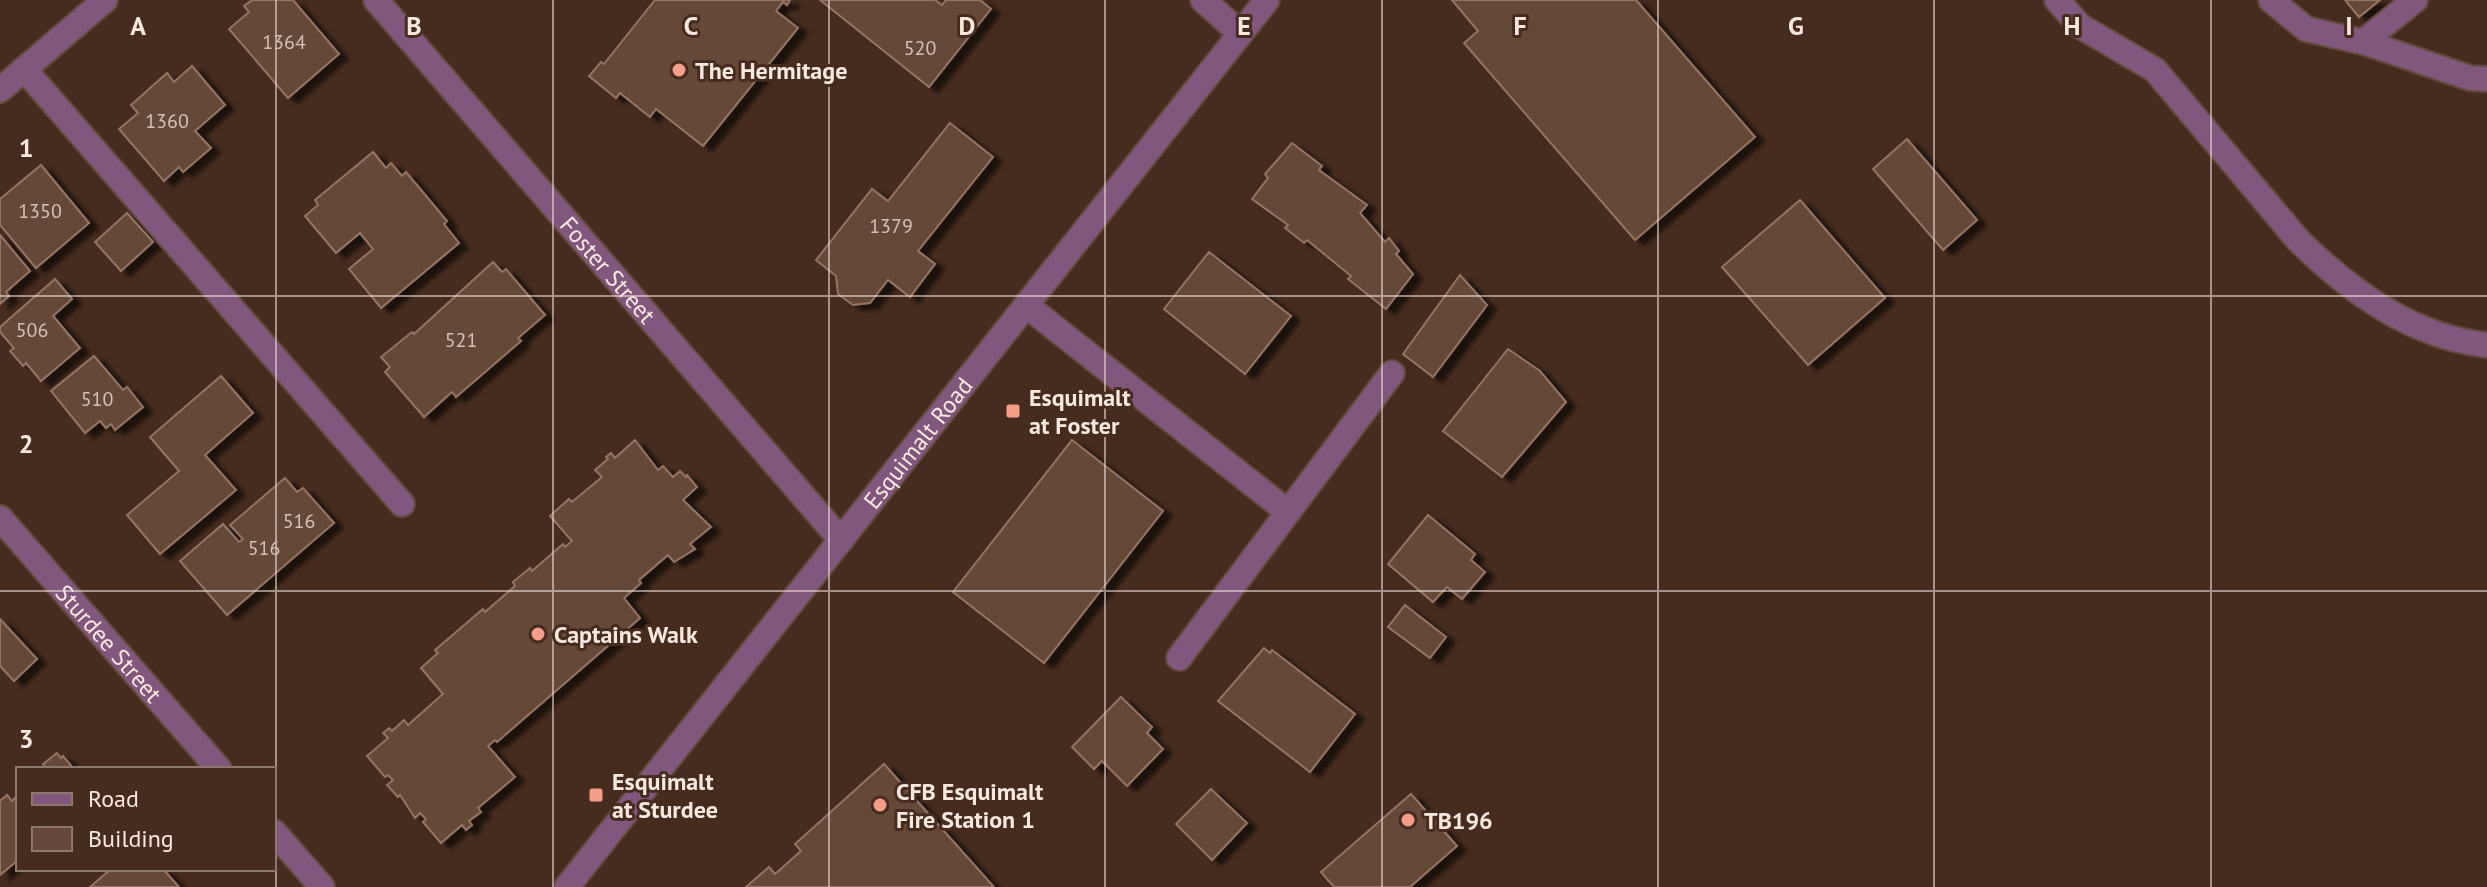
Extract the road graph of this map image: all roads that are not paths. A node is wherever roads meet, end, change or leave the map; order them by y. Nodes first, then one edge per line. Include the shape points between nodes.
1 (105, 0) edge
2 (376, 0) edge
3 (1203, 0) edge
4 (1267, 0) edge
5 (2057, 0) edge
6 (2271, 0) edge
7 (2415, 0) edge
8 (1240, 33) junction
9 (2363, 42) junction
10 (24, 69) junction
11 (2487, 79) edge
12 (0, 90) edge
13 (1027, 306) junction
14 (2487, 345) edge
15 (1392, 373) dead end
16 (402, 504) dead end
17 (1288, 512) junction
18 (0, 518) edge
19 (841, 540) junction
20 (1179, 658) dead end
21 (217, 767) edge
22 (276, 834) edge
23 (322, 887) edge
24 (567, 887) edge

1 - 10 street
2 - 19 street, Foster Street
3 - 8 street
4 - 8 street, Esquimalt Road
5 - 14 street via 2080,26 2155,70 2322,264 2370,302 2419,328
6 - 9 street via 2306,29
7 - 9 street
8 - 13 street, Esquimalt Road
9 - 11 street
10 - 12 street
10 - 16 street
13 - 17 street
13 - 19 street, Esquimalt Road
15 - 17 street
17 - 20 street
18 - 21 street, Sturdee Street
19 - 24 street, Esquimalt Road
22 - 23 street

